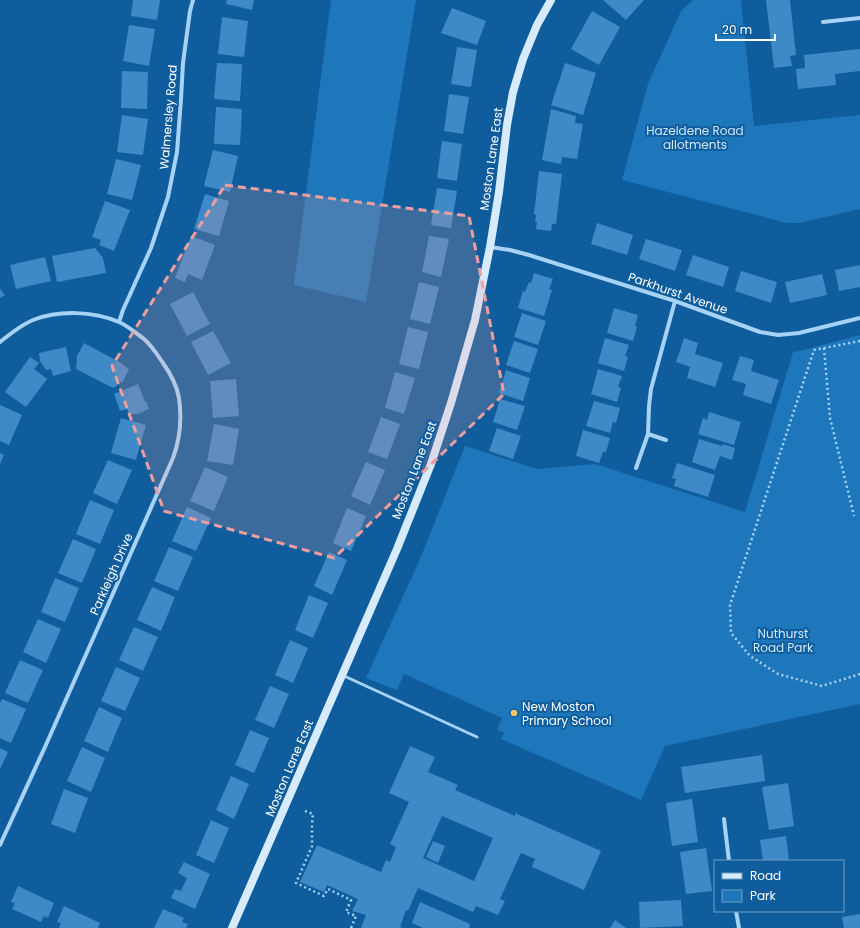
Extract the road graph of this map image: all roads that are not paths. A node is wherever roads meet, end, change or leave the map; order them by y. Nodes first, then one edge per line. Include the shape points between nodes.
1 (193, 0) edge
2 (552, 0) edge
3 (860, 18) edge
4 (822, 22) dead end
5 (490, 247) junction
6 (675, 301) junction
7 (860, 318) edge
8 (119, 322) junction
9 (0, 342) edge
10 (648, 434) junction
11 (666, 440) dead end
12 (636, 468) dead end
13 (342, 675) junction
14 (477, 737) dead end
15 (724, 819) dead end
16 (0, 845) edge
17 (729, 860) edge
18 (736, 912) edge
19 (232, 928) edge
20 (739, 928) edge

1 - 8 street, Walmersley Road via 183,63 177,152 168,197 151,248
2 - 5 street, Moston Lane East via 537,25 513,92
3 - 4 street
5 - 6 street, Parkhurst Avenue via 510,250
5 - 13 street, Moston Lane East via 475,320 452,403 431,464
6 - 7 street, Parkhurst Avenue via 760,332 778,335 799,333
6 - 10 street via 651,389
8 - 9 street, Parkleigh Drive via 94,314 52,315 33,320
8 - 16 street, Parkleigh Drive via 145,340 155,351 173,381 179,397 181,415 178,444
10 - 11 street
10 - 12 street
13 - 14 lane
13 - 19 street, Moston Lane East
15 - 17 street
18 - 20 street

